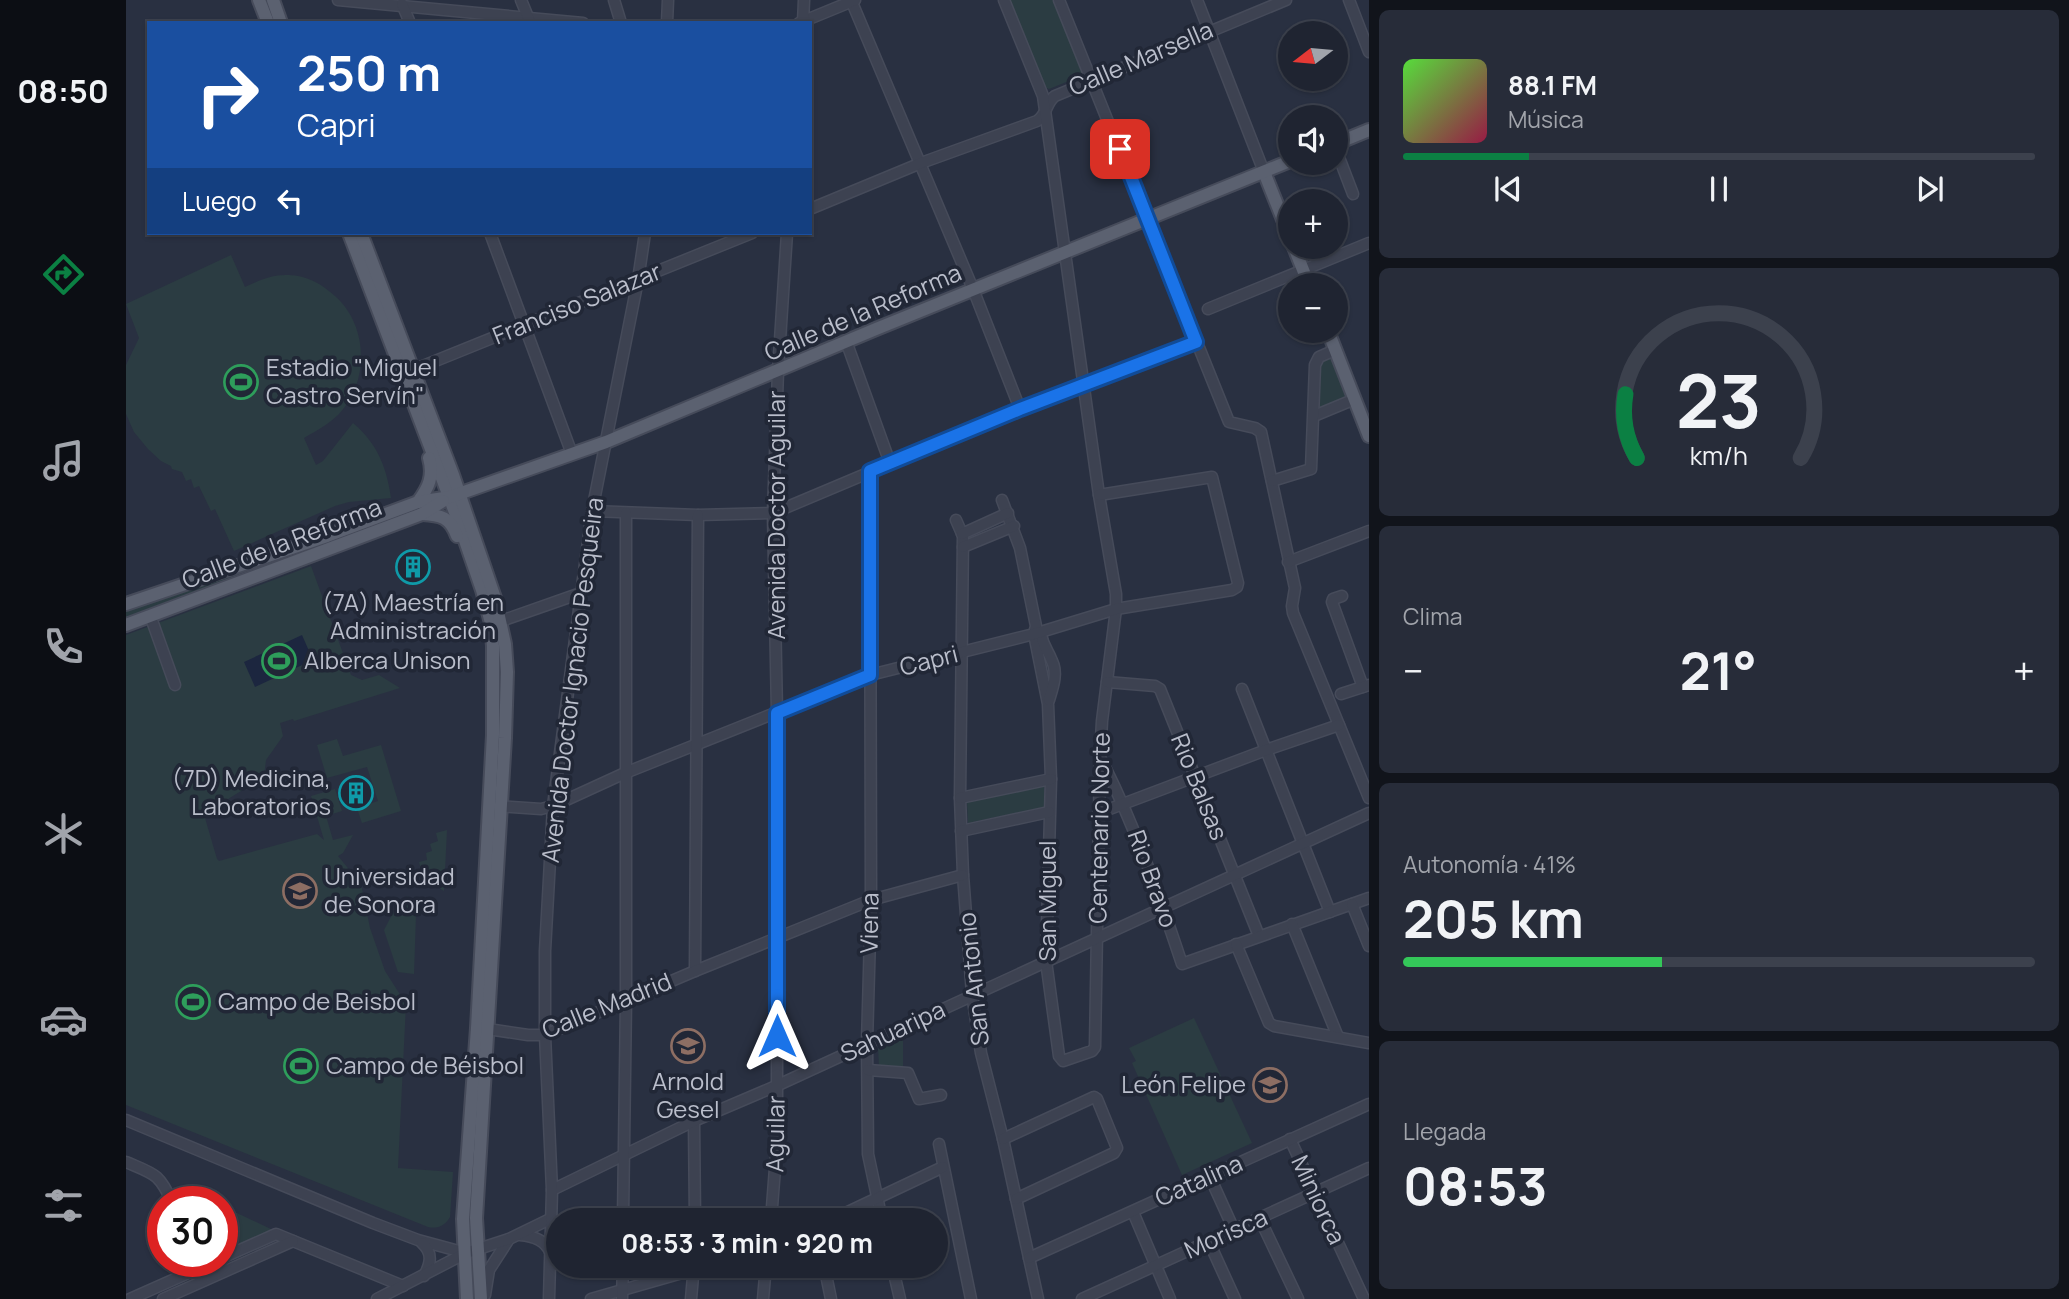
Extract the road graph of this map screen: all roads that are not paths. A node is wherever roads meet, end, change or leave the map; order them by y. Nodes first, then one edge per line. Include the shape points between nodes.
1 (260, 0) edge
2 (272, 0) edge
3 (338, 0) edge
4 (521, 0) edge
5 (614, 0) edge
6 (668, 0) edge
7 (804, 0) edge
8 (852, 0) edge
9 (1004, 0) edge
10 (1059, 0) edge
11 (1197, 0) edge
12 (1286, 0) edge
13 (1349, 0) edge
14 (402, 3) edge
15 (529, 20) edge
16 (267, 21) edge
17 (280, 21) edge
18 (409, 21) edge
19 (547, 21) edge
20 (620, 21) edge
21 (667, 21) edge
22 (802, 21) edge
23 (804, 21) edge
24 (1209, 30) junction
25 (1369, 52) edge
26 (1093, 80) junction
27 (1045, 113) junction
28 (1369, 130) edge
29 (1348, 140) edge
30 (920, 163) junction
31 (1278, 166) edge
32 (1264, 172) junction
33 (1346, 175) edge
34 (1353, 194) dead end
35 (1278, 207) edge
36 (812, 208) edge
37 (1148, 219) junction
38 (350, 235) edge
39 (362, 235) edge
40 (491, 235) edge
41 (645, 235) edge
42 (747, 235) edge
43 (787, 235) edge
44 (1369, 243) edge
45 (1064, 254) junction
46 (1298, 259) edge
47 (1303, 271) junction
48 (638, 280) junction
49 (972, 289) junction
50 (1208, 309) dead end
51 (524, 326) junction
52 (846, 341) junction
53 (1196, 342) junction
54 (1333, 343) edge
55 (1335, 349) junction
56 (778, 371) junction
57 (408, 372) junction
58 (1083, 385) junction
59 (1355, 399) junction
60 (414, 405) junction
61 (1020, 409) junction
62 (1314, 416) junction
63 (1369, 436) edge
64 (606, 442) junction
65 (572, 454) junction
66 (890, 463) junction
67 (870, 471) junction
68 (1272, 481) junction
69 (1099, 495) junction
70 (455, 496) junction
71 (1002, 500) dead end
72 (420, 508) junction
73 (592, 511) junction
74 (626, 513) junction
75 (773, 513) junction
76 (1008, 513) junction
77 (698, 515) junction
78 (956, 520) dead end
79 (1014, 526) junction
80 (1369, 531) edge
81 (962, 534) junction
82 (963, 547) junction
83 (1288, 562) junction
84 (581, 593) junction
85 (1342, 596) dead end
86 (126, 604) edge
87 (1116, 609) junction
88 (150, 615) junction
89 (501, 621) junction
90 (126, 625) edge
91 (1037, 631) junction
92 (494, 646) junction
93 (960, 653) junction
94 (870, 675) junction
95 (1107, 682) junction
96 (175, 685) dead end
97 (1366, 686) edge
98 (1242, 690) dead end
99 (1341, 694) dead end
100 (777, 713) junction
101 (1339, 725) junction
102 (505, 729) junction
103 (696, 745) junction
104 (1266, 750) junction
105 (1100, 758) junction
106 (625, 773) junction
107 (1195, 777) junction
108 (1051, 779) junction
109 (960, 798) junction
110 (1369, 798) edge
111 (1124, 803) junction
112 (495, 806) junction
113 (553, 806) junction
114 (1049, 813) junction
115 (1099, 813) junction
116 (1369, 813) edge
117 (961, 831) junction
118 (1303, 842) junction
119 (1234, 874) junction
120 (963, 875) junction
121 (1369, 898) edge
122 (871, 900) junction
123 (1352, 904) junction
124 (1164, 908) junction
125 (1330, 912) junction
126 (1292, 924) junction
127 (1259, 936) junction
128 (777, 937) junction
129 (1098, 939) junction
130 (1236, 944) junction
131 (1369, 946) edge
132 (1046, 961) junction
133 (695, 971) junction
134 (972, 994) junction
135 (626, 1000) junction
136 (482, 1028) junction
137 (545, 1035) junction
138 (1338, 1037) junction
139 (1369, 1043) edge
140 (867, 1044) junction
141 (1095, 1047) joint
142 (868, 1070) junction
143 (776, 1086) junction
144 (942, 1095) dead end
145 (1368, 1108) edge
146 (126, 1120) edge
147 (694, 1121) junction
148 (1003, 1139) junction
149 (1290, 1139) junction
150 (939, 1144) dead end
151 (622, 1154) junction
152 (126, 1162) edge
153 (943, 1167) junction
154 (1369, 1168) edge
155 (1210, 1177) junction
156 (164, 1186) edge
157 (552, 1190) junction
158 (1316, 1193) junction
159 (1016, 1199) junction
160 (877, 1200) junction
161 (552, 1208) edge
162 (623, 1208) edge
163 (695, 1208) edge
164 (772, 1208) edge
165 (859, 1208) edge
166 (879, 1208) edge
167 (1133, 1212) junction
168 (476, 1218) junction
169 (1260, 1219) junction
170 (546, 1221) edge
171 (1234, 1230) junction
172 (514, 1237) junction
173 (418, 1240) junction
174 (293, 1241) junction
175 (1209, 1242) junction
176 (546, 1244) edge
177 (238, 1251) edge
178 (472, 1251) junction
179 (1029, 1258) junction
180 (1155, 1266) junction
181 (424, 1276) junction
182 (175, 1277) edge
183 (205, 1277) edge
184 (549, 1278) edge
185 (667, 1278) edge
186 (693, 1278) edge
187 (765, 1278) edge
188 (827, 1278) edge
189 (895, 1278) edge
190 (207, 1280) junction
191 (403, 1286) junction
192 (622, 1295) edge
193 (1102, 1295) edge
194 (379, 1298) edge
195 (130, 1299) edge
196 (163, 1299) edge
197 (467, 1299) edge
198 (483, 1299) edge
199 (549, 1299) edge
200 (591, 1299) edge
201 (691, 1299) edge
202 (763, 1299) edge
203 (831, 1299) edge
204 (900, 1299) edge
205 (971, 1299) edge
206 (1038, 1299) edge
207 (1082, 1299) edge
208 (1170, 1299) edge
209 (1236, 1299) edge
210 (1298, 1299) edge
211 (1363, 1299) edge

1 - 16 main road
2 - 17 main road
3 - 14 street
4 - 15 street
5 - 20 street
6 - 21 street
7 - 22 street
8 - 23 street
8 - 30 street
9 - 27 street, Centenario Norte via 1043,96
10 - 26 street
11 - 24 street
12 - 24 street, Calle Marsella
13 - 25 street
14 - 15 street
14 - 18 street
15 - 19 street
24 - 26 street, Calle Marsella
24 - 32 street
26 - 27 street, Calle Marsella via 1055,96
26 - 37 street
27 - 30 street via 1037,121
27 - 45 street, Centenario Norte
28 - 29 main road
30 - 36 street
30 - 49 street
31 - 32 main road, Calle de la Reforma
32 - 35 main road
32 - 37 main road, Calle de la Reforma
33 - 34 street
37 - 45 main road, Calle de la Reforma
37 - 53 street
38 - 57 main road
39 - 57 main road
40 - 51 street
41 - 48 street, Avenida Doctor Ignacio Pesqueira
42 - 48 street, Franciso Salazar
43 - 56 street, Avenida Doctor Aguilar
44 - 47 street
45 - 49 main road, Calle de la Reforma
45 - 58 street, Centenario Norte
46 - 47 main road
47 - 50 street
48 - 51 street, Franciso Salazar
48 - 64 street, Avenida Doctor Ignacio Pesqueira
49 - 52 main road, Calle de la Reforma
49 - 61 street
51 - 57 street, Franciso Salazar
51 - 65 street
52 - 56 main road, Calle de la Reforma
52 - 66 street
53 - 58 street
53 - 68 street via 1229,422 1261,432
54 - 55 main road
55 - 59 main road
55 - 62 street via 1317,360
56 - 64 main road, Calle de la Reforma
56 - 75 street, Avenida Doctor Aguilar
57 - 60 main road
57 - 70 main road
58 - 61 street
58 - 69 street, Centenario Norte
59 - 62 street
59 - 63 main road
60 - 70 main road
60 - 72 main road via 432,467
61 - 66 street
62 - 68 street via 1311,469
64 - 65 main road, Calle de la Reforma
64 - 73 street, Avenida Doctor Ignacio Pesqueira
65 - 70 main road, Calle de la Reforma
66 - 67 street
67 - 75 street
67 - 94 street, Viena
68 - 83 street
69 - 87 street, Centenario Norte
69 - 87 street, Capri via 1212,477 1238,583 1232,590
70 - 72 main road, Calle de la Reforma
70 - 89 main road
70 - 92 main road
71 - 76 street, San Miguel
72 - 86 main road, Calle de la Reforma
72 - 88 main road, Calle de la Reforma
72 - 92 main road via 452,524
73 - 74 street
73 - 84 street, Avenida Doctor Ignacio Pesqueira
74 - 77 street
74 - 106 street
75 - 77 street
75 - 100 street, Avenida Doctor Aguilar
76 - 79 street, San Miguel
76 - 81 street
77 - 103 street
78 - 81 street
79 - 82 street
79 - 91 street, San Miguel
80 - 83 street
81 - 82 street
82 - 93 street, San Antonio
83 - 101 street via 1295,588 1293,613
84 - 89 street
84 - 113 street, Avenida Doctor Ignacio Pesqueira
85 - 97 street via 1332,602
87 - 91 street, Capri
87 - 95 street, Centenario Norte
88 - 90 main road, Calle de la Reforma
88 - 96 street
89 - 102 main road via 507,672
91 - 93 street, Capri
91 - 108 street, San Miguel via 1048,704
92 - 102 main road
92 - 112 main road
93 - 94 street, Capri
93 - 109 street, San Antonio
94 - 100 street, Capri
94 - 122 street, Viena
95 - 105 street, Centenario Norte
95 - 107 street, Rio Balsas via 1158,687
97 - 99 street
98 - 104 street
100 - 103 street, Capri
100 - 128 street, Aguilar
101 - 104 street
101 - 110 street
102 - 112 main road
103 - 106 street, Capri
103 - 133 street
104 - 107 street
104 - 118 street
105 - 111 street, Rio Bravo
105 - 115 street, Centenario Norte
106 - 113 street, Capri
106 - 135 street
107 - 111 street
107 - 119 street, Rio Balsas
108 - 109 street
108 - 114 street, San Miguel
109 - 117 street, San Antonio
111 - 115 street
111 - 124 street, Rio Bravo
112 - 113 street
112 - 136 main road
113 - 137 street, Avenida Doctor Ignacio Pesqueira
114 - 117 street
114 - 132 street, San Miguel
115 - 129 street, Centenario Norte
116 - 118 street, Sahuaripa
117 - 120 street, San Antonio
118 - 119 street, Sahuaripa
118 - 125 street
119 - 124 street, Sahuaripa
119 - 127 street, Rio Balsas
120 - 122 street, Calle Madrid
120 - 134 street, San Antonio
121 - 123 street
122 - 128 street, Calle Madrid
122 - 140 street, Viena
123 - 125 street
123 - 131 street
124 - 129 street, Sahuaripa
124 - 130 street, Rio Bravo via 1182,964
125 - 126 street
126 - 127 street
126 - 138 street
127 - 130 street
128 - 133 street, Calle Madrid
128 - 143 street, Aguilar
129 - 132 street, Sahuaripa
129 - 141 street, Centenario Norte
130 - 138 street via 1269,1023
132 - 134 street, Sahuaripa
132 - 141 street, San Miguel via 1060,1059
133 - 135 street, Calle Madrid
134 - 140 street, Sahuaripa
134 - 148 street, San Antonio via 981,1053
135 - 137 street, Calle Madrid
135 - 151 street
136 - 137 street, Calle Madrid
136 - 168 main road
136 - 178 main road via 463,1219 463,1238
137 - 157 street, Avenida Doctor Ignacio Pesqueira
138 - 139 street
140 - 142 street, Viena
140 - 143 street, Sahuaripa
142 - 144 street via 908,1073 919,1099
142 - 160 street, Viena via 868,1154
143 - 147 street, Sahuaripa
143 - 164 street, Aguilar
145 - 149 street, Catalina
146 - 173 street
147 - 151 street, Sahuaripa
147 - 163 street
148 - 159 street, San Antonio
148 - 159 street via 1094,1097 1117,1148
149 - 155 street, Catalina
149 - 158 street, Miniorca
150 - 153 street
151 - 157 street, Sahuaripa
151 - 162 street
152 - 156 street via 154,1174
153 - 160 street
153 - 205 street
154 - 158 street, Morisca
155 - 167 street, Catalina
155 - 171 street
157 - 161 street, Avenida Doctor Ignacio Pesqueira
158 - 169 street, Morisca
158 - 211 street, Miniorca
159 - 179 street, San Antonio
160 - 165 street
160 - 166 street, Viena
167 - 179 street, Catalina
167 - 180 street
168 - 172 street via 490,1241
168 - 178 main road
169 - 171 street, Morisca
169 - 210 street
170 - 172 street
171 - 175 street, Morisca
172 - 176 street via 538,1238
172 - 178 street
172 - 198 street via 489,1270
173 - 178 street
173 - 181 street via 430,1254
174 - 177 street via 275,1234
174 - 190 street
174 - 191 street
175 - 180 street, Morisca
175 - 209 street
178 - 181 street
178 - 197 main road
178 - 198 main road
179 - 206 street, San Antonio
180 - 193 street, Morisca
180 - 208 street
181 - 191 street
182 - 195 street
183 - 190 street
184 - 199 street, Avenida Doctor Ignacio Pesqueira
185 - 192 street
186 - 201 street
187 - 202 street
188 - 203 street
189 - 204 street
190 - 196 street
191 - 194 street
192 - 200 street
193 - 207 street, Morisca

